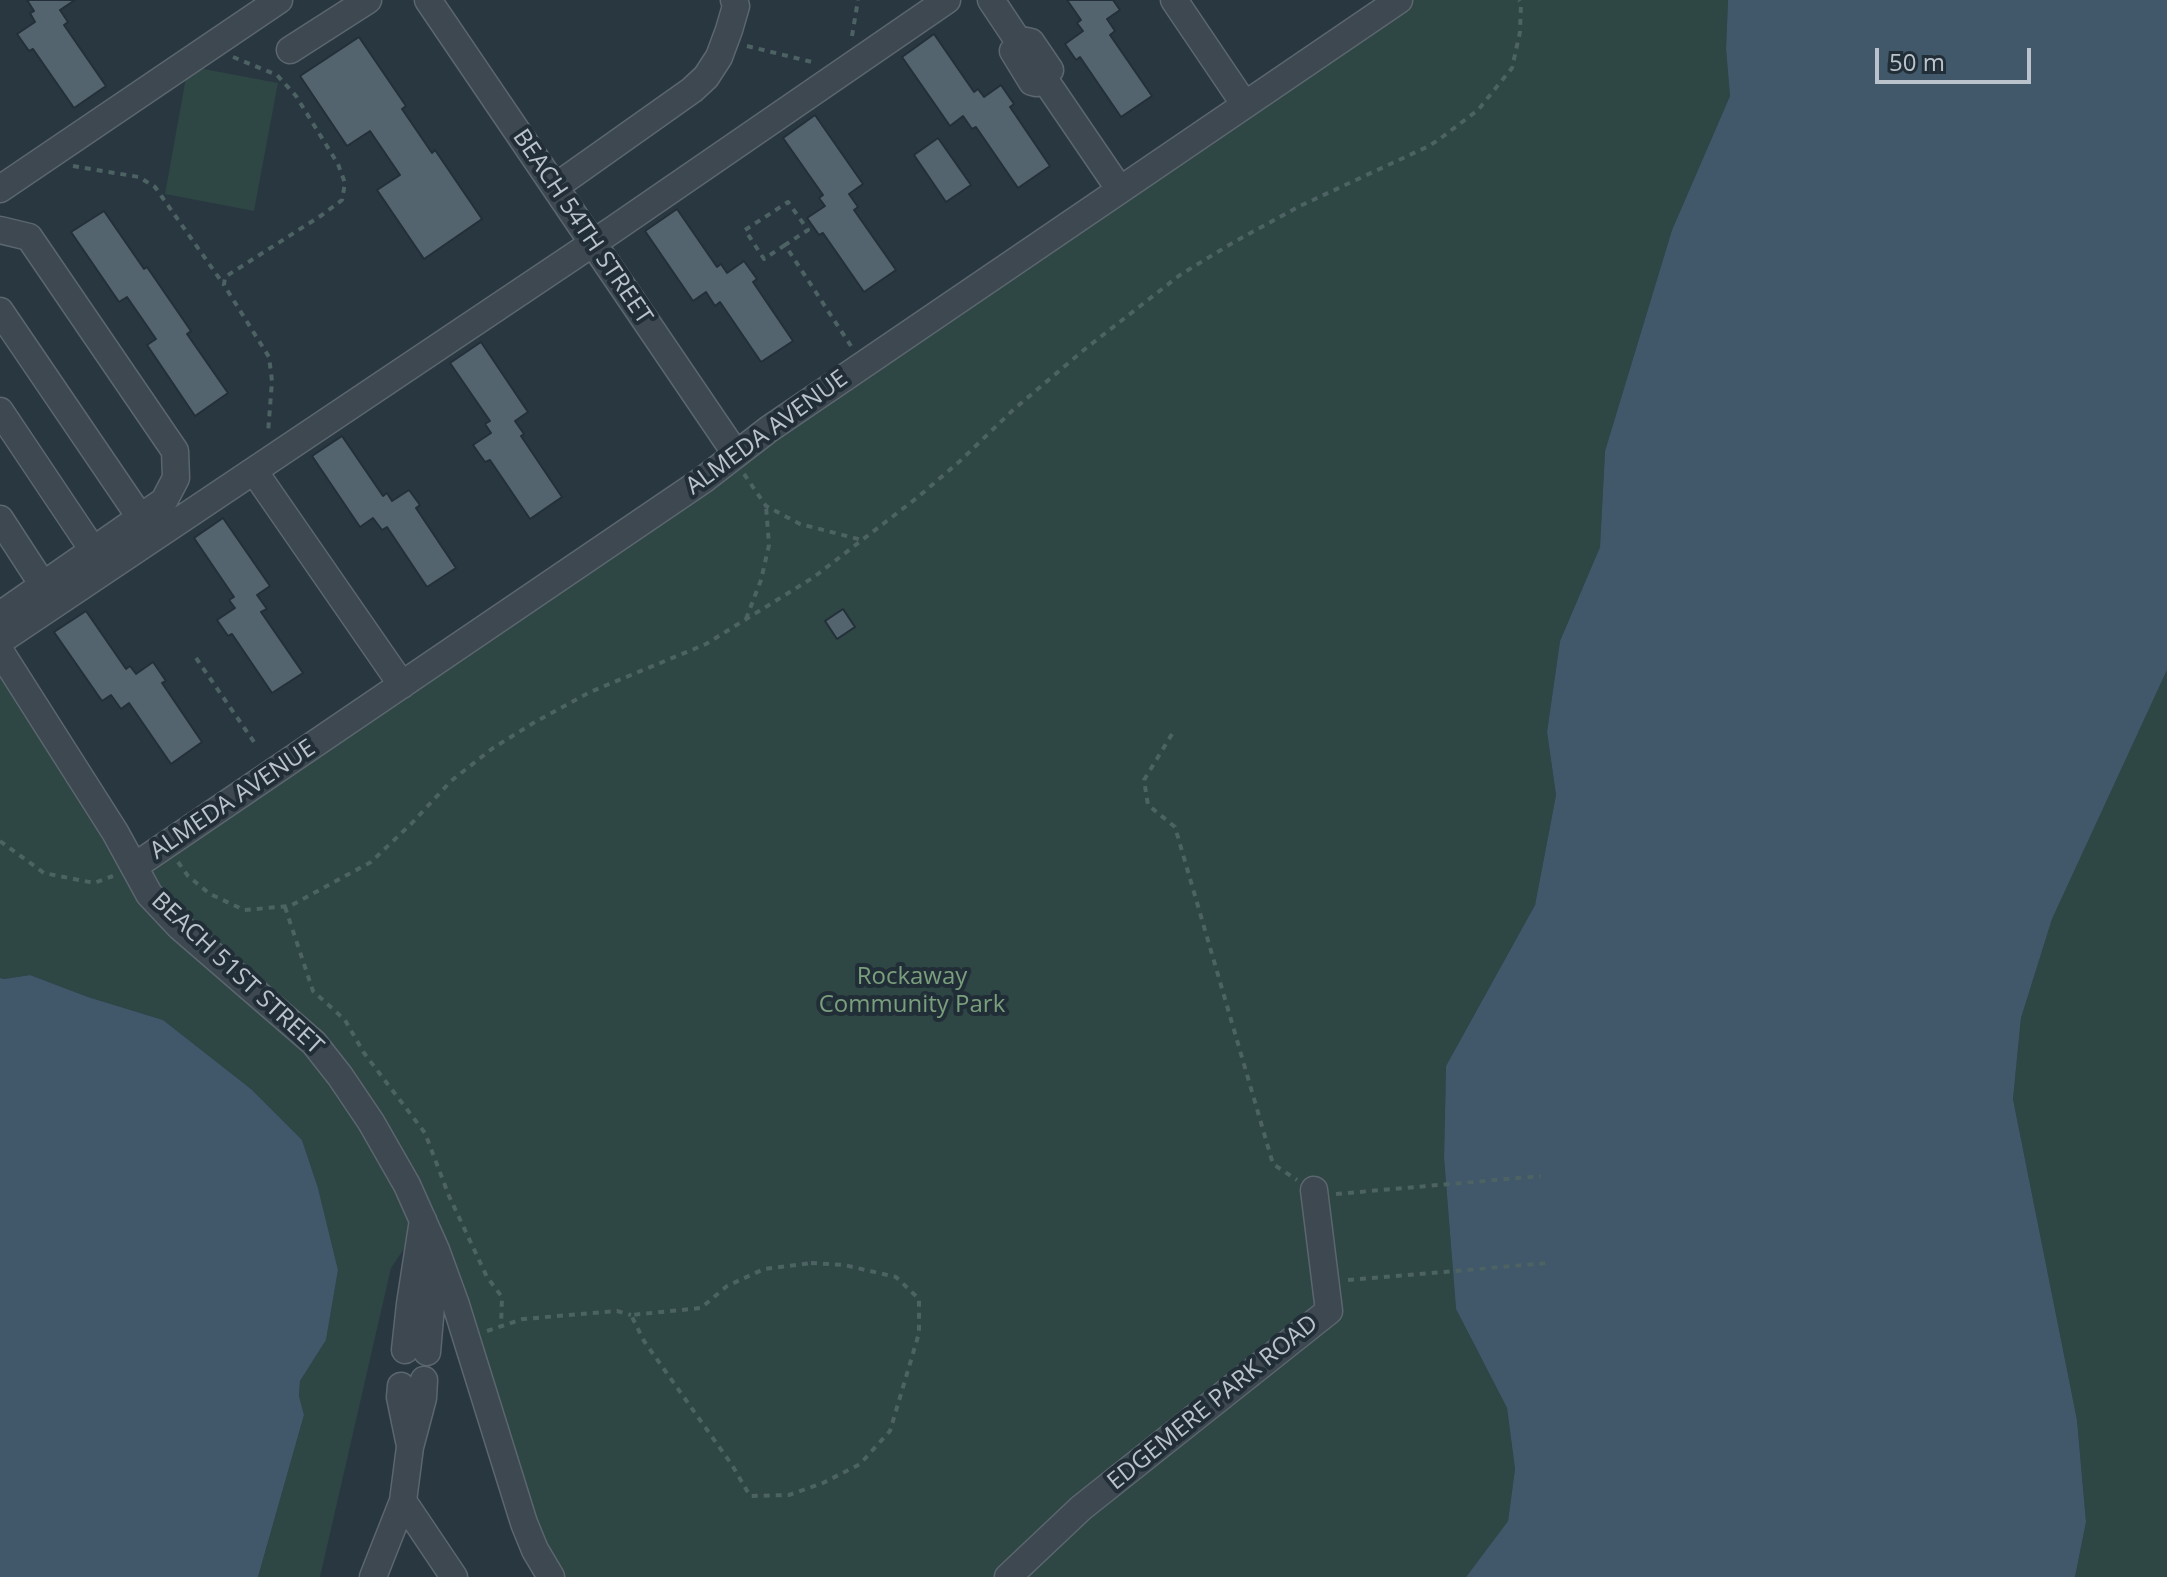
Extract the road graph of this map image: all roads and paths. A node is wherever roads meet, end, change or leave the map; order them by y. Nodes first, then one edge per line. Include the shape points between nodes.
1 (279, 0) edge
2 (368, 0) edge
3 (428, 0) edge
4 (734, 0) edge
5 (947, 0) edge
6 (991, 0) edge
7 (1174, 0) edge
8 (1399, 0) edge
9 (1519, 0) edge
10 (726, 40) junction
11 (208, 48) junction
12 (290, 50) dead end
13 (845, 70) junction
14 (1245, 105) junction
15 (42, 160) junction
16 (555, 187) junction
17 (0, 189) edge
18 (1120, 190) junction
19 (0, 230) edge
20 (593, 243) junction
21 (785, 245) junction
22 (224, 285) junction
23 (0, 311) edge
24 (864, 364) junction
25 (0, 411) edge
26 (736, 454) junction
27 (260, 467) junction
28 (766, 506) junction
29 (140, 517) junction
30 (0, 519) edge
31 (862, 540) junction
32 (93, 550) junction
33 (43, 585) junction
34 (0, 615) edge
35 (746, 619) junction
36 (0, 641) edge
37 (0, 651) edge
38 (196, 658) dead end
39 (402, 685) junction
40 (1172, 734) dead end
41 (254, 742) dead end
42 (0, 841) edge
43 (176, 860) dead end
44 (135, 866) junction
45 (285, 906) junction
46 (1541, 1176) dead end
47 (1314, 1193) junction
48 (423, 1220) junction
49 (436, 1250) junction
50 (1549, 1263) dead end
51 (1325, 1282) junction
52 (631, 1315) junction
53 (501, 1327) junction
54 (466, 1339) junction
55 (412, 1383) dead end
56 (403, 1501) junction
57 (373, 1577) edge
58 (454, 1577) edge
59 (551, 1577) edge
60 (1008, 1577) edge

1 - 11 street
2 - 12 street
3 - 16 street, BEACH 54TH STREET
4 - 10 street
5 - 13 street
6 - 18 street via 1021,45 1013,51 1032,82 1043,77
7 - 14 street
8 - 14 street, ALMEDA AVENUE
9 - 31 path via 1520,32 1512,68 1478,110 1429,146 1300,206 1180,275
10 - 13 path
10 - 16 street via 706,77 692,90
11 - 15 street
11 - 22 path via 277,75 296,96 345,183 342,200 225,277
13 - 20 street
14 - 18 street, ALMEDA AVENUE
15 - 17 street
15 - 22 path via 139,177 155,187
16 - 20 street, BEACH 54TH STREET
18 - 24 street, ALMEDA AVENUE
19 - 29 street via 29,237 175,451 176,478 164,501
20 - 26 street, BEACH 54TH STREET
20 - 27 street
21 - 21 path via 808,230 788,202 745,230 764,259
21 - 24 path
22 - 27 path via 269,357 272,381
23 - 29 street
24 - 26 street, ALMEDA AVENUE
25 - 32 street
26 - 28 path
26 - 39 street, ALMEDA AVENUE
27 - 36 street
27 - 39 street
28 - 31 path via 800,524
28 - 35 path via 769,545
29 - 32 street
30 - 33 street
31 - 35 path
32 - 33 street
33 - 34 street
35 - 45 path via 706,644 590,692 493,748 451,781 371,862
37 - 44 street, BEACH 51ST STREET
38 - 41 path
39 - 44 street, ALMEDA AVENUE
40 - 47 path via 1144,780 1148,805 1175,827 1273,1164
42 - 44 path via 44,873 94,883
43 - 45 path via 210,894 244,910
44 - 48 street, BEACH 51ST STREET via 155,902 329,1061 371,1122
45 - 53 path via 313,991 345,1020 425,1133 487,1277 502,1297
46 - 47 path
47 - 51 street, EDGEMERE PARK ROAD
48 - 49 street, BEACH 51ST STREET
48 - 49 street via 410,1304 416,1351
49 - 54 street, BEACH 51ST STREET
50 - 51 path
51 - 60 street, EDGEMERE PARK ROAD via 1329,1311 1081,1508
52 - 52 path via 750,1496 789,1495 860,1464 890,1431 919,1333 919,1299 896,1277 844,1265 764,1269 727,1286 701,1308
52 - 53 path via 617,1311 523,1319
53 - 54 path
54 - 59 street, BEACH 51ST STREET via 530,1538
55 - 56 street via 400,1397 410,1447
56 - 57 street
56 - 58 street

